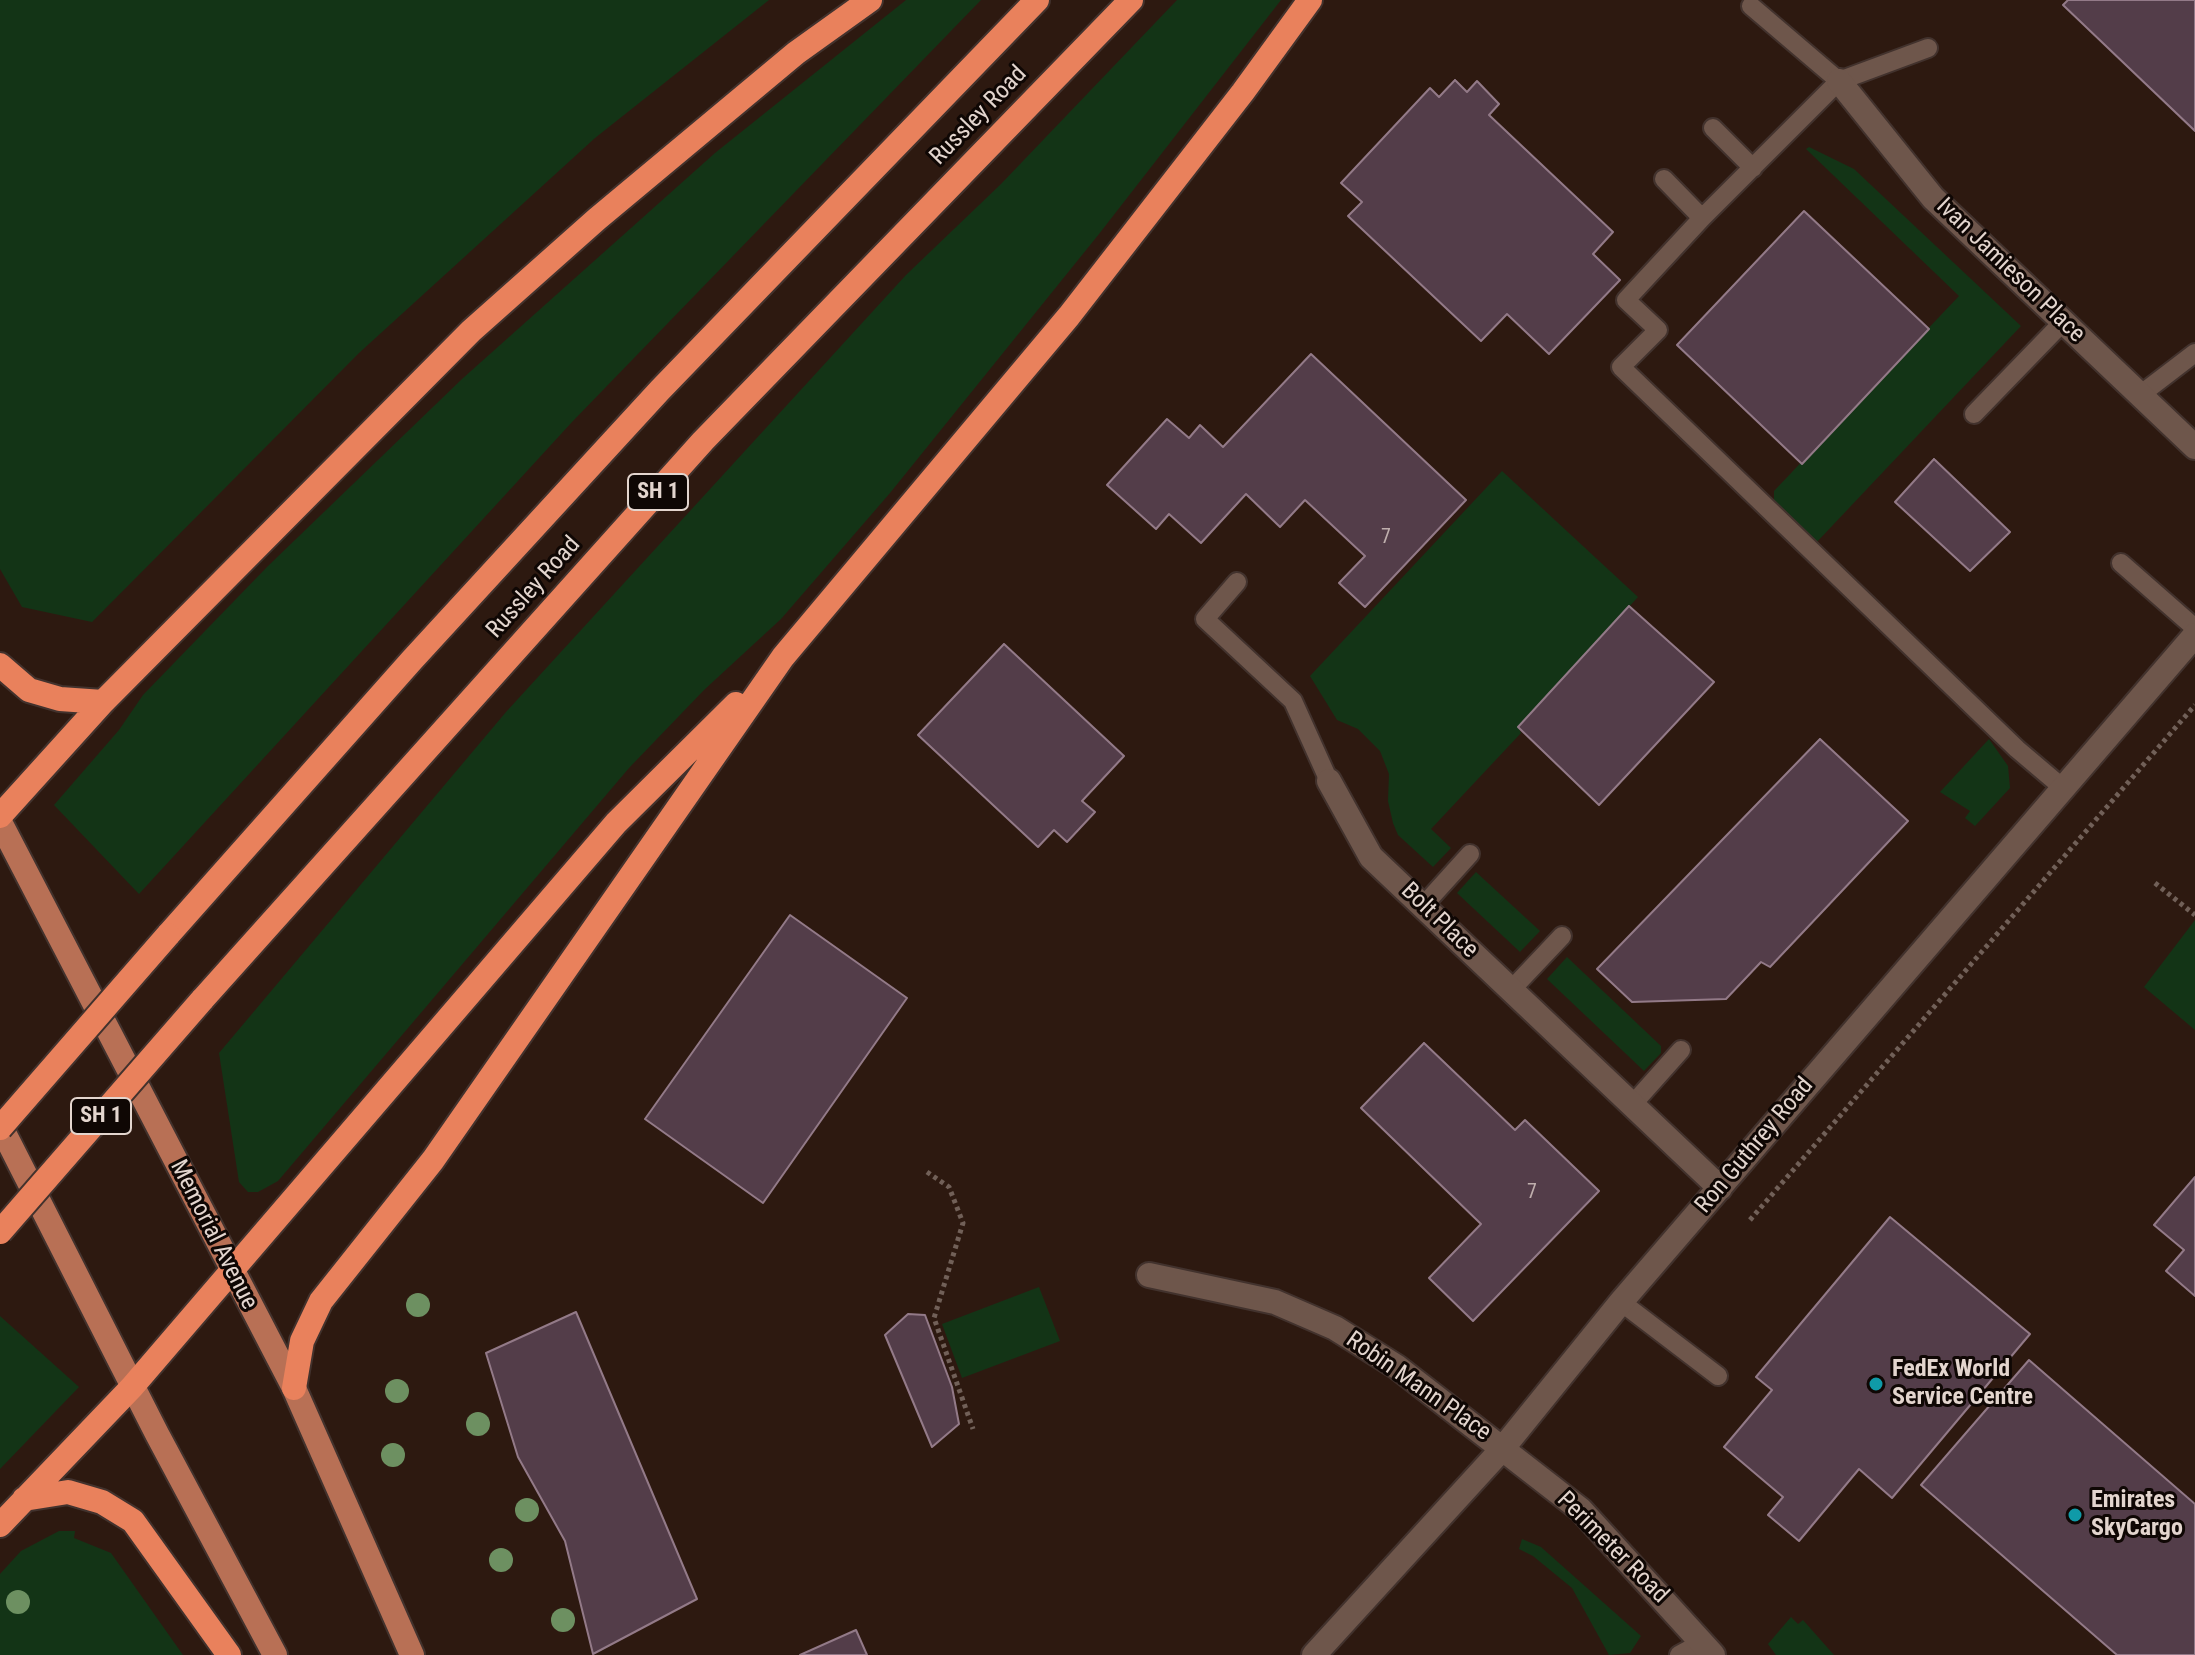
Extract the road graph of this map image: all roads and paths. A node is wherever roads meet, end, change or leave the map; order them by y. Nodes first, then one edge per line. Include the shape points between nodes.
1 (870, 0) edge
2 (1037, 0) edge
3 (1131, 0) edge
4 (1310, 0) edge
5 (1751, 6) dead end
6 (1928, 48) dead end
7 (1839, 81) junction
8 (1713, 128) dead end
9 (1753, 168) junction
10 (1664, 179) dead end
11 (1702, 218) junction
12 (2063, 322) junction
13 (2195, 353) edge
14 (2140, 395) junction
15 (1974, 414) dead end
16 (2195, 447) edge
17 (2121, 563) dead end
18 (1237, 582) dead end
19 (2193, 638) edge
20 (783, 657) junction
21 (0, 665) edge
22 (103, 702) junction
23 (2195, 705) edge
24 (1329, 781) joint
25 (2063, 788) junction
26 (0, 819) edge
27 (1470, 854) dead end
28 (2155, 883) dead end
29 (1423, 906) junction
30 (2195, 915) edge
31 (1562, 936) dead end
32 (1511, 990) junction
33 (1681, 1050) dead end
34 (1632, 1105) junction
35 (0, 1126) edge
36 (927, 1172) dead end
37 (1720, 1188) junction
38 (1750, 1220) dead end
39 (0, 1232) edge
40 (232, 1268) junction
41 (1149, 1275) dead end
42 (1621, 1302) junction
43 (1718, 1376) dead end
44 (132, 1387) junction
45 (294, 1388) junction
46 (973, 1429) dead end
47 (1503, 1448) junction
48 (24, 1499) junction
49 (0, 1525) edge
50 (1708, 1649) edge
51 (229, 1655) edge
52 (275, 1655) edge
53 (412, 1655) edge
54 (1314, 1655) edge
55 (1679, 1655) edge

1 - 22 highway via 796,53 471,331
2 - 35 highway, Russley Road / SH 1, bridge via 660,390 412,660
3 - 39 highway, Russley Road / SH 1, bridge via 703,441
4 - 20 highway via 1069,316
5 - 7 lane
6 - 7 lane
7 - 9 lane
7 - 12 street, Ivan Jamieson Place via 1933,198
8 - 9 lane
9 - 11 lane
10 - 11 lane
11 - 25 lane via 1626,300 1658,330 1621,367
12 - 14 street, Ivan Jamieson Place
12 - 15 lane
13 - 14 lane
14 - 16 street, Ivan Jamieson Place
17 - 19 lane
18 - 24 lane, Bolt Place via 1205,619 1293,701
19 - 25 street, Ron Guthrey Road
20 - 40 highway via 616,823
20 - 45 highway via 433,1160 321,1301 302,1341
21 - 22 highway via 29,690
22 - 26 highway
23 - 38 path
24 - 29 street, Bolt Place via 1371,857
25 - 37 street, Ron Guthrey Road
26 - 40 main road, Memorial Avenue
27 - 29 lane
28 - 30 path
29 - 32 street, Bolt Place
31 - 32 lane
32 - 34 street, Bolt Place
33 - 34 lane
34 - 37 street, Bolt Place
35 - 44 main road
36 - 46 path via 949,1187 963,1223 934,1318
37 - 42 street, Ron Guthrey Road
40 - 44 highway
40 - 45 main road, Memorial Avenue
41 - 47 street, Robin Mann Place via 1275,1302 1335,1328 1397,1367
42 - 43 lane
42 - 47 street, Ron Guthrey Road
44 - 48 highway
44 - 52 main road
45 - 53 main road, Memorial Avenue
47 - 50 street, Perimeter Road via 1581,1510
47 - 54 street, Ron Guthrey Road
48 - 49 highway
48 - 51 highway via 68,1492 102,1502 133,1521
50 - 55 lane

